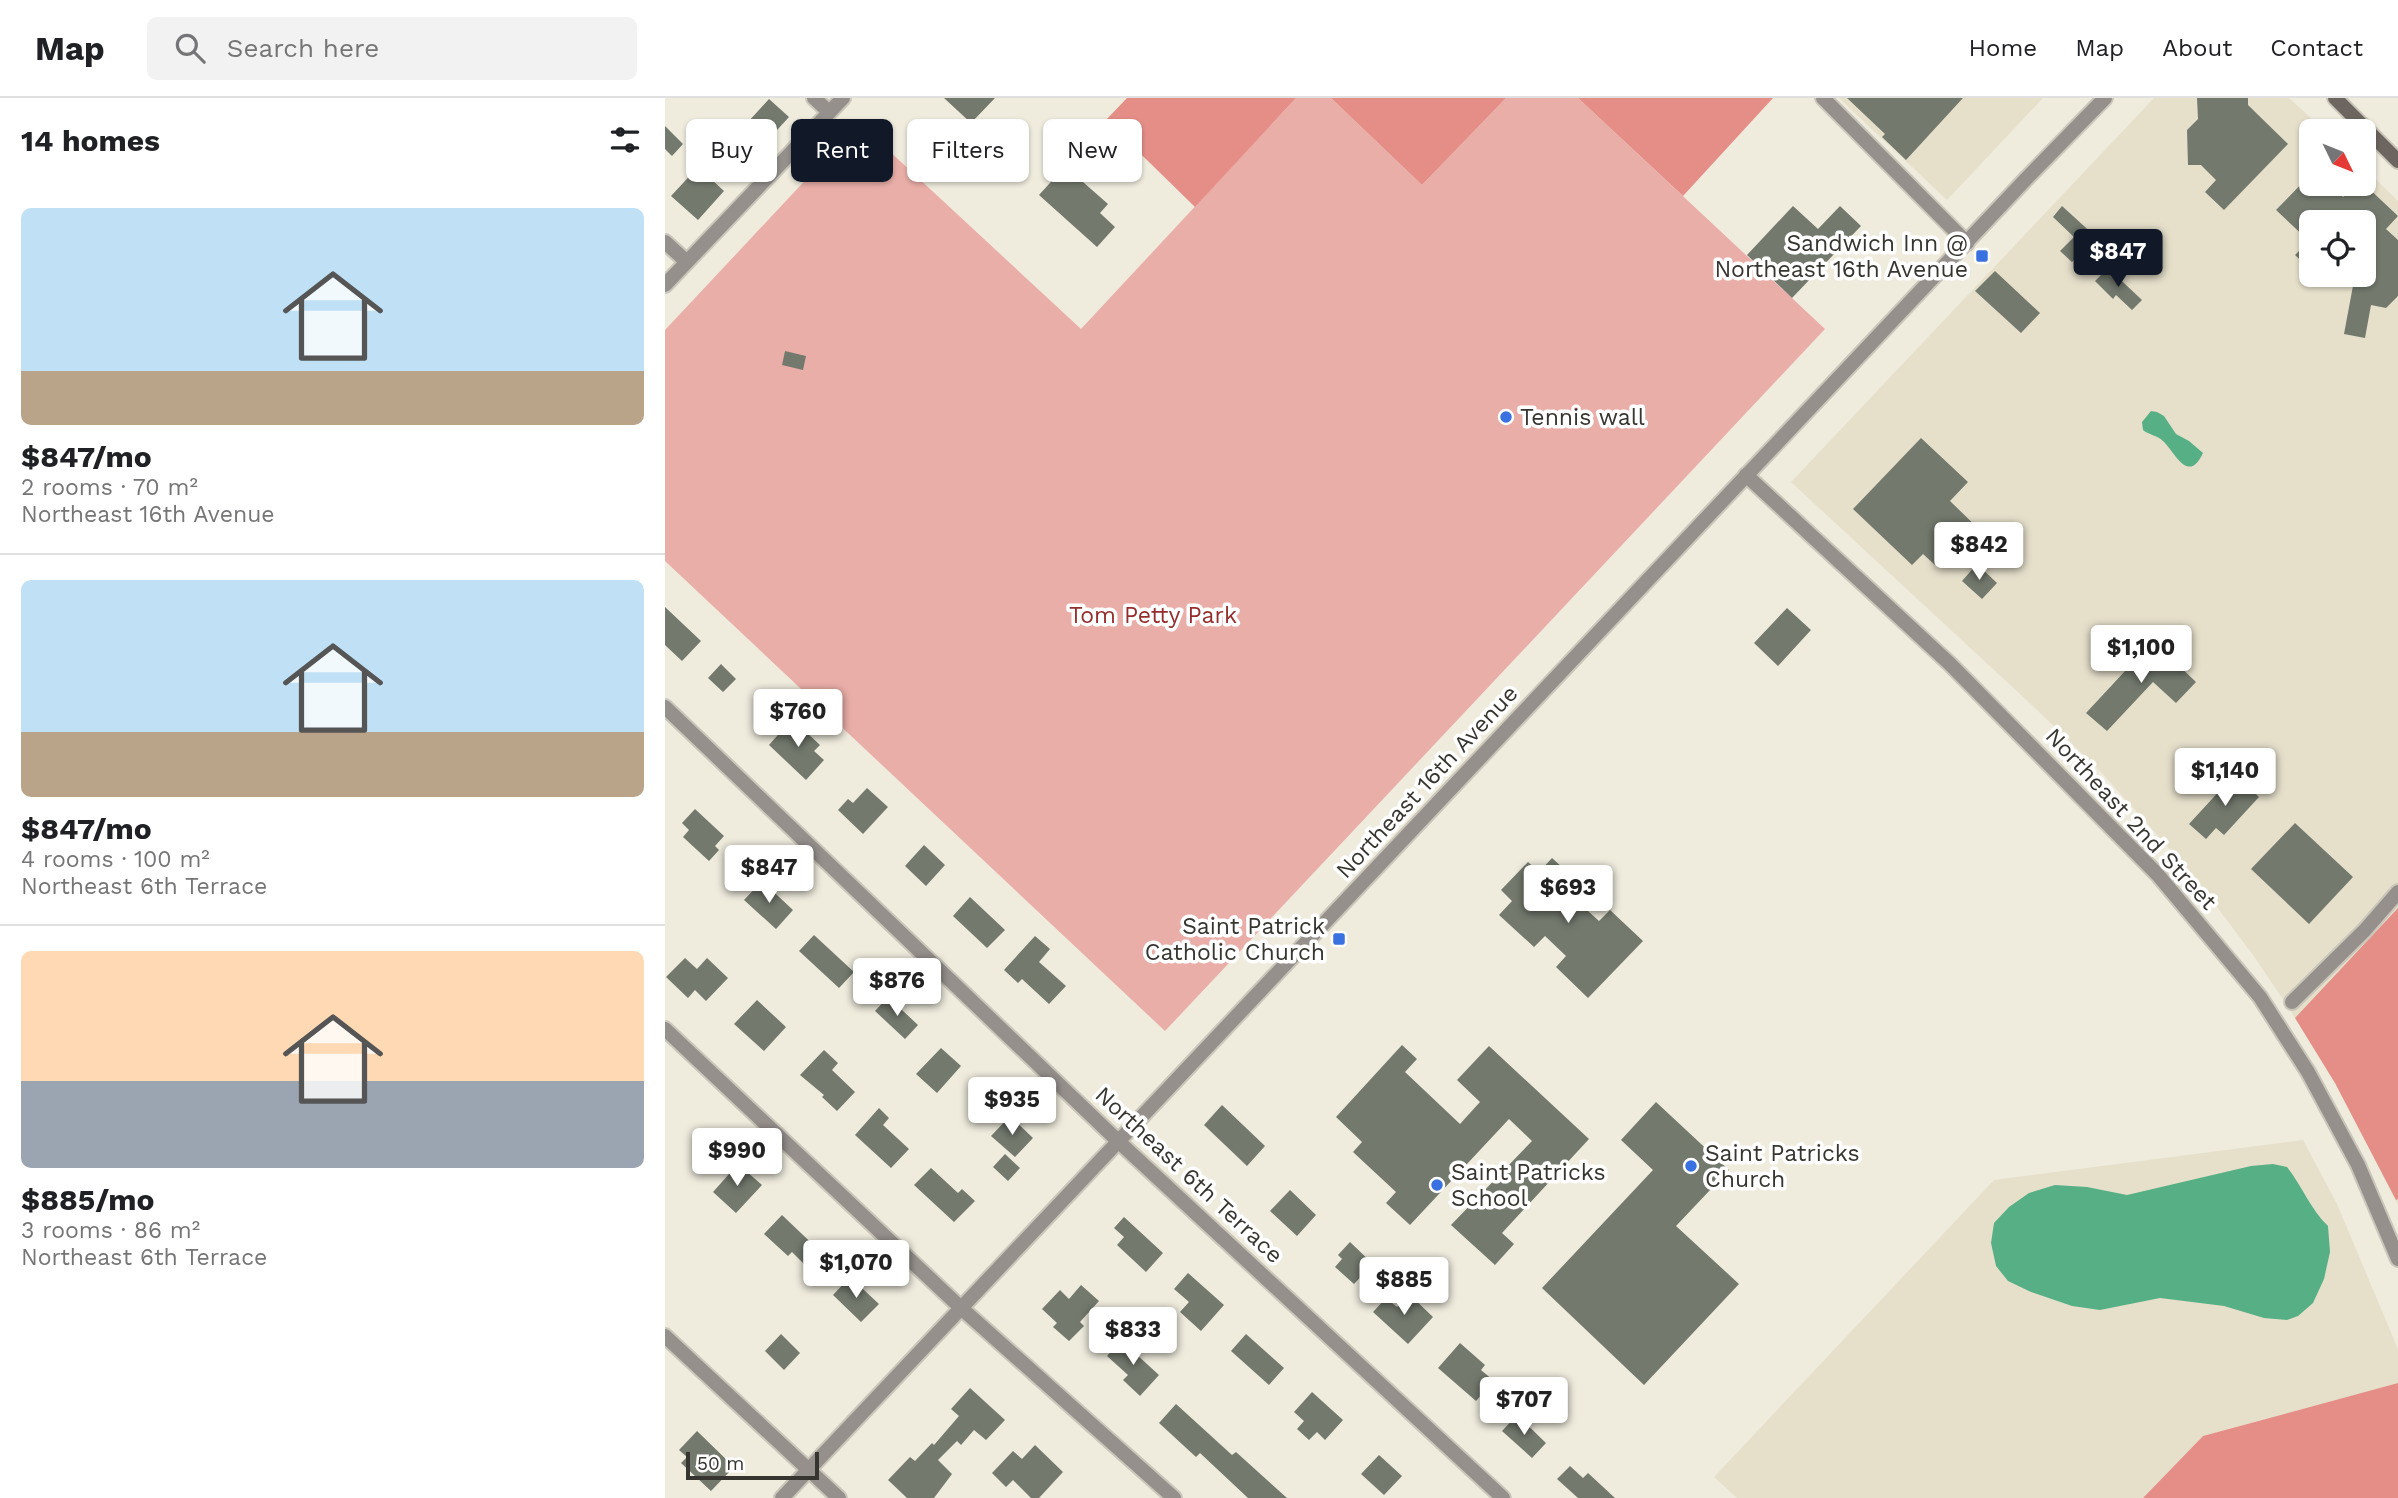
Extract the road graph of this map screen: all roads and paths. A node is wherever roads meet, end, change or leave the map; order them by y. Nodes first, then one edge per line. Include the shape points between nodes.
1 (814, 98) edge
2 (843, 98) edge
3 (1823, 98) edge
4 (2105, 98) edge
5 (2336, 98) edge
6 (829, 112) junction
7 (2398, 161) edge
8 (665, 242) edge
9 (1967, 243) junction
10 (687, 262) junction
11 (665, 285) edge
12 (1746, 475) junction
13 (665, 707) edge
14 (2398, 892) edge
15 (2292, 1002) dead end
16 (665, 1029) edge
17 (1119, 1142) junction
18 (2398, 1259) edge
19 (960, 1307) junction
20 (665, 1336) edge
21 (809, 1470) junction
22 (782, 1498) edge
23 (839, 1498) edge
24 (1174, 1498) edge
25 (1503, 1498) edge

1 - 6 street
2 - 6 street
3 - 9 street
4 - 9 street, Northeast 16th Avenue
5 - 7 main road
6 - 10 street
8 - 10 street
9 - 12 street, Northeast 16th Avenue
10 - 11 street
12 - 17 street, Northeast 16th Avenue
12 - 18 street, Northeast 2nd Street via 1944,657 2158,875 2260,997 2308,1072 2351,1153
13 - 17 street, Northeast 6th Terrace
14 - 15 street
16 - 19 street
17 - 19 street, Northeast 16th Avenue
17 - 25 street, Northeast 6th Terrace
19 - 21 street, Northeast 16th Avenue
19 - 24 street
20 - 21 street
21 - 22 street, Northeast 16th Avenue
21 - 23 street

